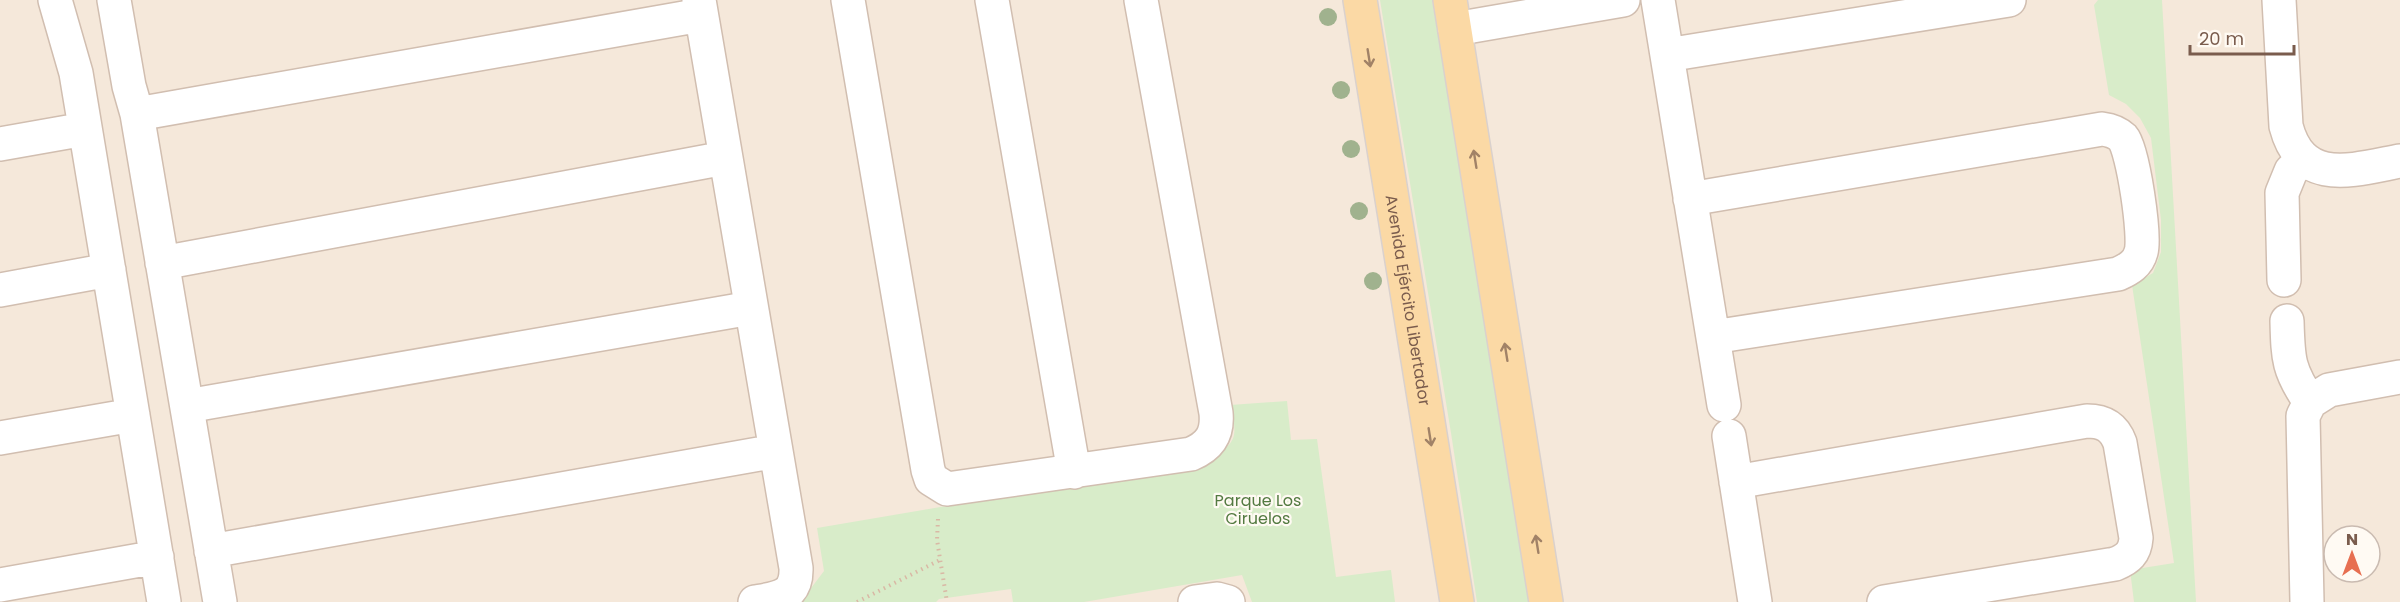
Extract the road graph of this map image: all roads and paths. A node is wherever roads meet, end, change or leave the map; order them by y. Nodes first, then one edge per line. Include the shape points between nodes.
1 (56, 0) edge
2 (114, 0) edge
3 (848, 0) edge
4 (992, 0) edge
5 (1141, 0) edge
6 (1360, 0) edge
7 (1623, 0) edge
8 (1658, 0) edge
9 (2009, 0) edge
10 (2279, 0) edge
11 (700, 8) edge
12 (1452, 14) edge
13 (1667, 55) junction
14 (137, 114) junction
15 (85, 129) junction
16 (0, 144) edge
17 (725, 158) junction
18 (2303, 159) junction
19 (2400, 161) edge
20 (1690, 199) junction
21 (162, 263) junction
22 (109, 270) junction
23 (2284, 280) dead end
24 (0, 290) edge
25 (751, 308) junction
26 (2287, 321) dead end
27 (1713, 337) junction
28 (2400, 377) edge
29 (2310, 402) junction
30 (187, 406) junction
31 (133, 415) junction
32 (0, 438) edge
33 (776, 451) junction
34 (1074, 471) junction
35 (1736, 483) junction
36 (939, 485) junction
37 (211, 551) junction
38 (157, 557) junction
39 (940, 560) junction
40 (0, 585) edge
41 (164, 602) edge
42 (220, 602) edge
43 (756, 602) edge
44 (857, 602) edge
45 (947, 602) edge
46 (1195, 602) edge
47 (1228, 602) edge
48 (1457, 602) edge
49 (1546, 602) edge
50 (1755, 602) edge
51 (1884, 602) edge
52 (2307, 602) edge

1 - 15 street via 76,73
2 - 14 street
3 - 36 street via 928,470
4 - 34 street
5 - 34 street via 1217,423 1211,441 1191,454
6 -> 48 main road, Avenida Ejército Libertador
7 - 12 street
8 - 13 street
9 - 13 street
10 - 18 street via 2286,126
11 - 14 street
11 - 17 street
49 -> 12 main road
13 - 20 street
14 - 21 street
15 - 16 street
15 - 22 street
17 - 21 street
17 - 25 street
18 - 19 street via 2324,170 2336,171
18 - 23 street via 2292,171 2282,193
20 - 27 street
20 - 27 street via 2102,129 2124,139 2131,155 2143,242 2138,260 2130,269 2118,274
21 - 30 street
22 - 24 street
22 - 31 street
25 - 30 street
25 - 33 street
26 - 29 street via 2290,366
27 - 35 street
28 - 29 street via 2329,390
29 - 52 street via 2301,425
30 - 37 street
31 - 32 street
31 - 38 street
33 - 37 street
33 - 43 street via 796,577 794,585 782,596
34 - 36 street via 956,489
35 - 50 street
35 - 51 street via 2087,421 2110,426 2120,443 2136,538 2132,554 2115,564
36 - 39 path
37 - 42 street
38 - 40 street
38 - 41 street
39 - 44 path
39 - 45 path
46 - 47 street

